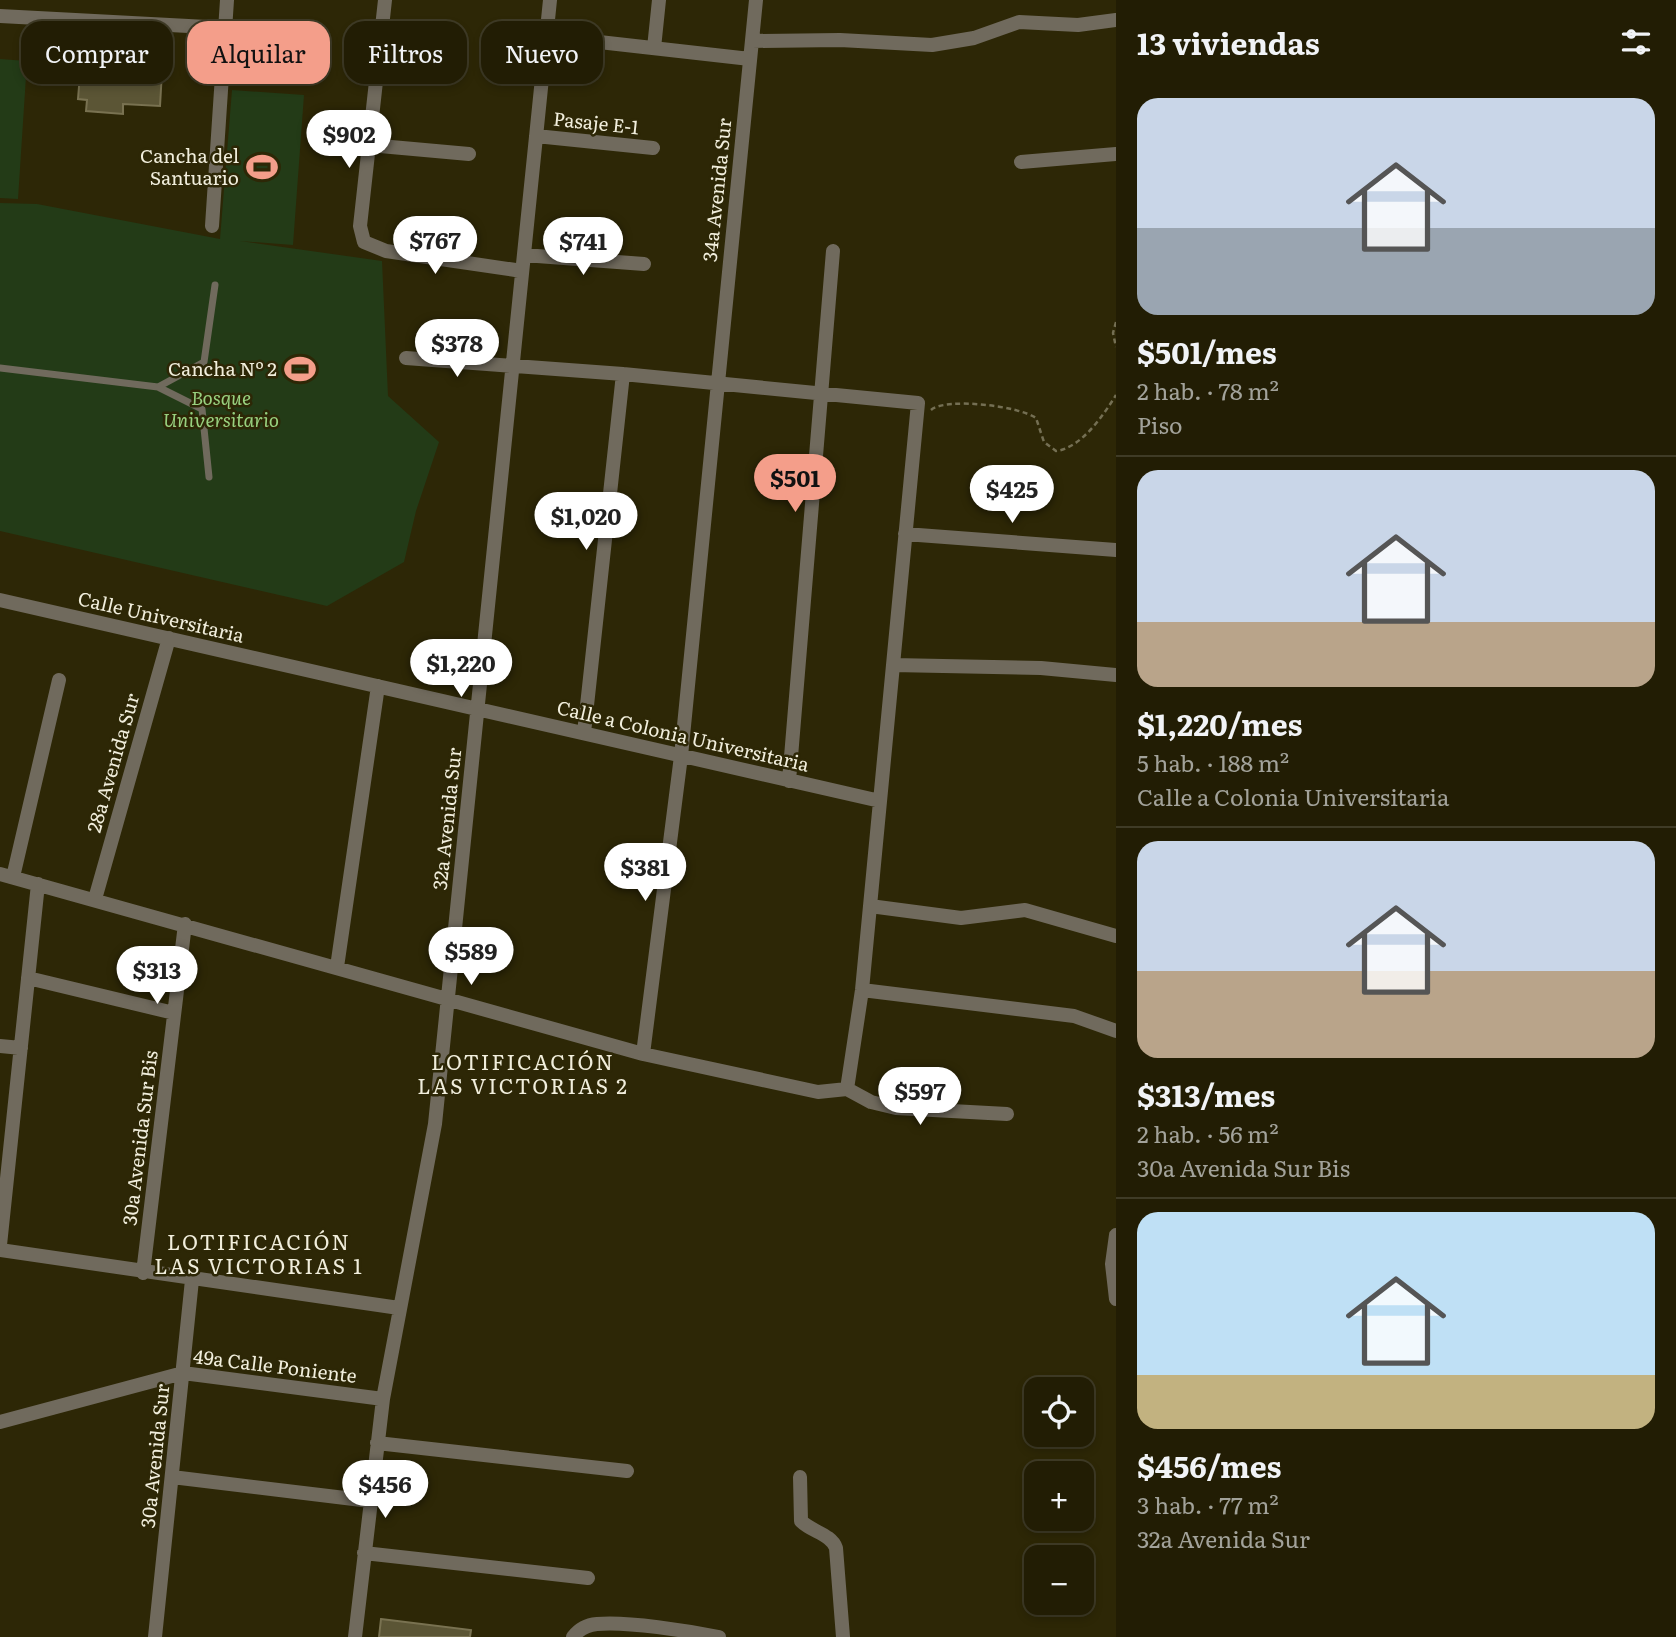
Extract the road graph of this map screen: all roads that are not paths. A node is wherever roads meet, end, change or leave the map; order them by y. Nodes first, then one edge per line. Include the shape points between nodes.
1 (227, 0) edge
2 (385, 0) edge
3 (550, 0) edge
4 (659, 0) edge
5 (756, 0) edge
6 (0, 16) edge
7 (1116, 20) edge
8 (226, 21) edge
9 (548, 21) edge
10 (187, 26) edge
11 (752, 41) junction
12 (603, 42) edge
13 (654, 48) junction
14 (750, 59) junction
15 (222, 84) edge
16 (541, 84) edge
17 (536, 136) junction
18 (369, 145) junction
19 (653, 148) dead end
20 (1116, 153) edge
21 (469, 154) dead end
22 (1021, 162) dead end
23 (212, 226) dead end
24 (833, 251) dead end
25 (524, 255) junction
26 (644, 264) dead end
27 (522, 271) junction
28 (215, 285) dead end
29 (405, 358) dead end
30 (512, 366) junction
31 (0, 368) edge
32 (623, 374) junction
33 (716, 383) junction
34 (158, 387) junction
35 (823, 394) junction
36 (209, 477) dead end
37 (905, 534) junction
38 (1116, 550) edge
39 (0, 600) edge
40 (169, 638) junction
41 (893, 665) junction
42 (314, 671) joint
43 (1116, 675) edge
44 (59, 680) dead end
45 (378, 686) junction
46 (478, 709) junction
47 (584, 733) junction
48 (681, 756) junction
49 (789, 780) junction
50 (880, 801) junction
51 (6, 876) edge
52 (38, 884) junction
53 (95, 899) junction
54 (870, 906) junction
55 (185, 924) junction
56 (1116, 936) edge
57 (337, 967) junction
58 (28, 978) junction
59 (862, 990) junction
60 (449, 999) junction
61 (174, 1013) junction
62 (1116, 1031) edge
63 (0, 1046) edge
64 (21, 1048) junction
65 (643, 1054) junction
66 (847, 1089) junction
67 (1007, 1114) dead end
68 (1116, 1235) edge
69 (0, 1237) edge
70 (0, 1245) edge
71 (0, 1250) edge
72 (143, 1273) junction
73 (192, 1280) junction
74 (1116, 1299) edge
75 (399, 1308) junction
76 (183, 1373) junction
77 (383, 1399) junction
78 (0, 1422) edge
79 (377, 1443) junction
80 (627, 1471) dead end
81 (172, 1477) junction
82 (800, 1477) dead end
83 (370, 1501) junction
84 (364, 1553) junction
85 (589, 1577) dead end
86 (155, 1637) edge
87 (355, 1637) edge
88 (573, 1637) edge
89 (719, 1637) edge
90 (843, 1637) edge

1 - 8 street
2 - 18 street
3 - 9 street, 32a Avenida Sur
4 - 13 street
5 - 11 street, 34a Avenida Sur
6 - 10 street
7 - 11 street via 1078,25 1019,22 974,38 932,45
11 - 14 street, 34a Avenida Sur
12 - 13 street
13 - 14 street
14 - 33 street, 34a Avenida Sur
15 - 23 street
16 - 17 street, 32a Avenida Sur
17 - 19 street, Pasaje E-1
17 - 25 street, 32a Avenida Sur
18 - 21 street
18 - 27 street via 360,226 365,242 386,251
20 - 22 street
24 - 35 street
25 - 26 street
25 - 27 street, 32a Avenida Sur
27 - 30 street, 32a Avenida Sur
28 - 34 lane via 204,362
29 - 30 street
30 - 32 street
30 - 46 street, 32a Avenida Sur
31 - 34 lane
32 - 33 street
32 - 47 street
33 - 35 street
33 - 48 street, 34a Avenida Sur
34 - 36 lane via 202,409
35 - 37 street via 918,403
35 - 49 street
37 - 38 street
37 - 41 street
39 - 40 street, Calle Universitaria
40 - 42 street, Calle Universitaria
40 - 53 street, 28a Avenida Sur
41 - 43 street via 1041,668
41 - 50 street
42 - 45 street, Calle a Colonia Universitaria
44 - 51 street
45 - 46 street, Calle a Colonia Universitaria
45 - 57 street
46 - 47 street, Calle a Colonia Universitaria
46 - 60 street, 32a Avenida Sur
47 - 48 street, Calle a Colonia Universitaria
48 - 49 street, Calle a Colonia Universitaria
48 - 65 street, 34a Avenida Sur
49 - 50 street, Calle a Colonia Universitaria
50 - 54 street
51 - 52 street
52 - 53 street
52 - 58 street
53 - 55 street
54 - 56 street via 961,918 1025,910
54 - 59 street
55 - 57 street
55 - 61 street, 30a Avenida Sur Bis
57 - 60 street
58 - 61 street
58 - 64 street
59 - 62 street via 1074,1016
59 - 66 street
60 - 65 street
60 - 75 street, 32a Avenida Sur via 435,1124
61 - 72 street, 30a Avenida Sur Bis
63 - 64 street
64 - 69 street
65 - 66 street via 818,1092
66 - 67 street via 896,1108
68 - 74 street via 1112,1264
69 - 70 street
71 - 72 street
72 - 73 street
73 - 75 street
73 - 76 street, 30a Avenida Sur
75 - 77 street, 32a Avenida Sur
76 - 77 street, 49a Calle Poniente
76 - 78 street, 49a Calle Poniente
76 - 81 street, 30a Avenida Sur
77 - 79 street, 32a Avenida Sur
79 - 80 street
79 - 83 street, 32a Avenida Sur
81 - 83 street
81 - 86 street, 30a Avenida Sur
82 - 90 street via 801,1521 831,1539 836,1548
83 - 84 street, 32a Avenida Sur
84 - 85 street
84 - 87 street, 32a Avenida Sur
88 - 89 street via 580,1629 597,1624

